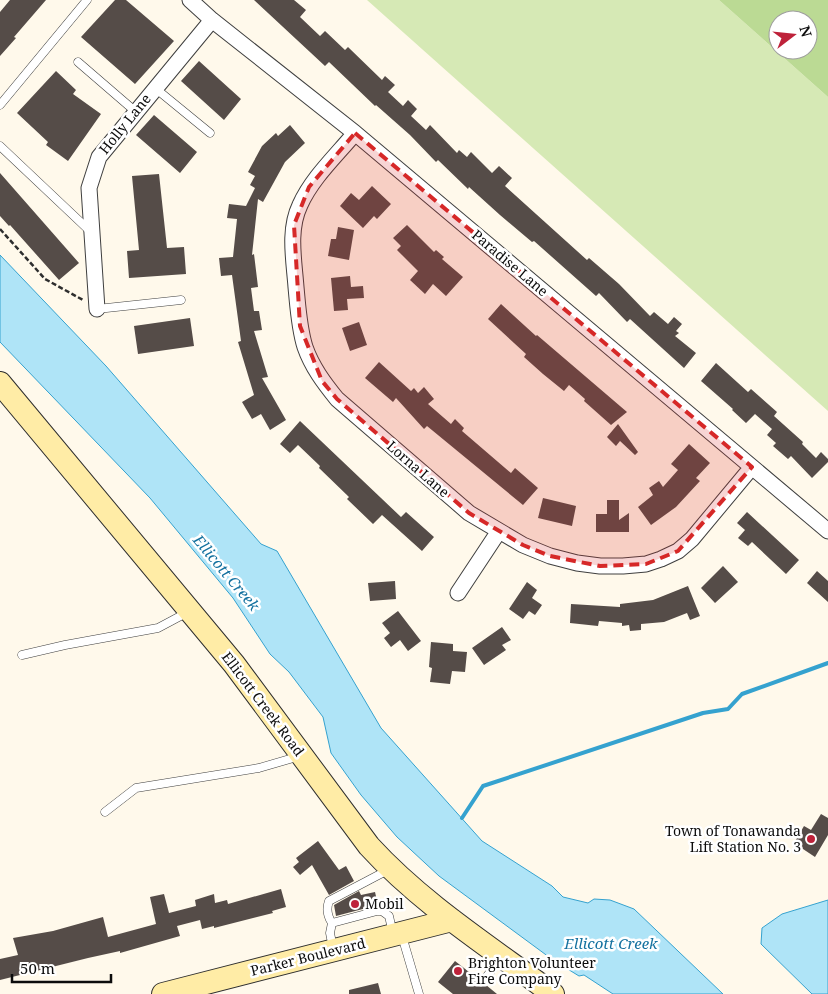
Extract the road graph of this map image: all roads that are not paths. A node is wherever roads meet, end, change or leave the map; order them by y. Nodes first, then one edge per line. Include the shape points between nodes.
1 (88, 0) edge
2 (190, 0) edge
3 (212, 20) junction
4 (78, 62) dead end
5 (155, 88) junction
6 (0, 105) edge
7 (136, 112) junction
8 (210, 133) dead end
9 (355, 133) junction
10 (0, 146) edge
11 (93, 234) junction
12 (181, 300) dead end
13 (97, 309) joint
14 (0, 383) edge
15 (752, 467) junction
16 (498, 531) junction
17 (828, 531) edge
18 (458, 593) dead end
19 (190, 611) junction
20 (22, 655) dead end
21 (302, 756) junction
22 (105, 812) dead end
23 (390, 868) junction
24 (452, 920) junction
25 (332, 923) junction
26 (397, 935) junction
27 (333, 951) junction
28 (503, 956) junction
29 (484, 980) dead end
30 (163, 994) edge
31 (419, 994) edge
32 (553, 994) edge

1 - 6 lane
2 - 3 street, Paradise Lane
3 - 5 street, Holly Lane
3 - 9 street, Paradise Lane
4 - 7 lane
5 - 7 street, Holly Lane
5 - 8 lane
7 - 11 street, Holly Lane via 99,157 89,188
9 - 15 street, Paradise Lane
9 - 16 street, Lorna Lane via 309,187 294,225 292,241 300,326 306,348 322,381 337,399 469,513
10 - 11 lane
11 - 13 street, Holly Lane
12 - 13 lane
14 - 19 street, Ellicott Creek Road
15 - 16 street, Lorna Lane via 692,539 678,551 646,564 577,563 550,556
15 - 17 street, Paradise Lane
16 - 18 street
19 - 20 lane via 158,628
19 - 21 street, Ellicott Creek Road
21 - 22 lane via 259,768 136,788
21 - 23 street, Ellicott Creek Road via 358,832
23 - 24 street, Ellicott Creek Road
23 - 25 lane via 329,901 327,909
24 - 26 street, Parker Boulevard
24 - 28 street, Ellicott Creek Road
25 - 26 lane via 382,911 389,916
25 - 27 lane
26 - 27 street, Parker Boulevard
26 - 31 lane
27 - 30 street, Parker Boulevard
28 - 29 lane
28 - 32 street, Ellicott Creek Road

